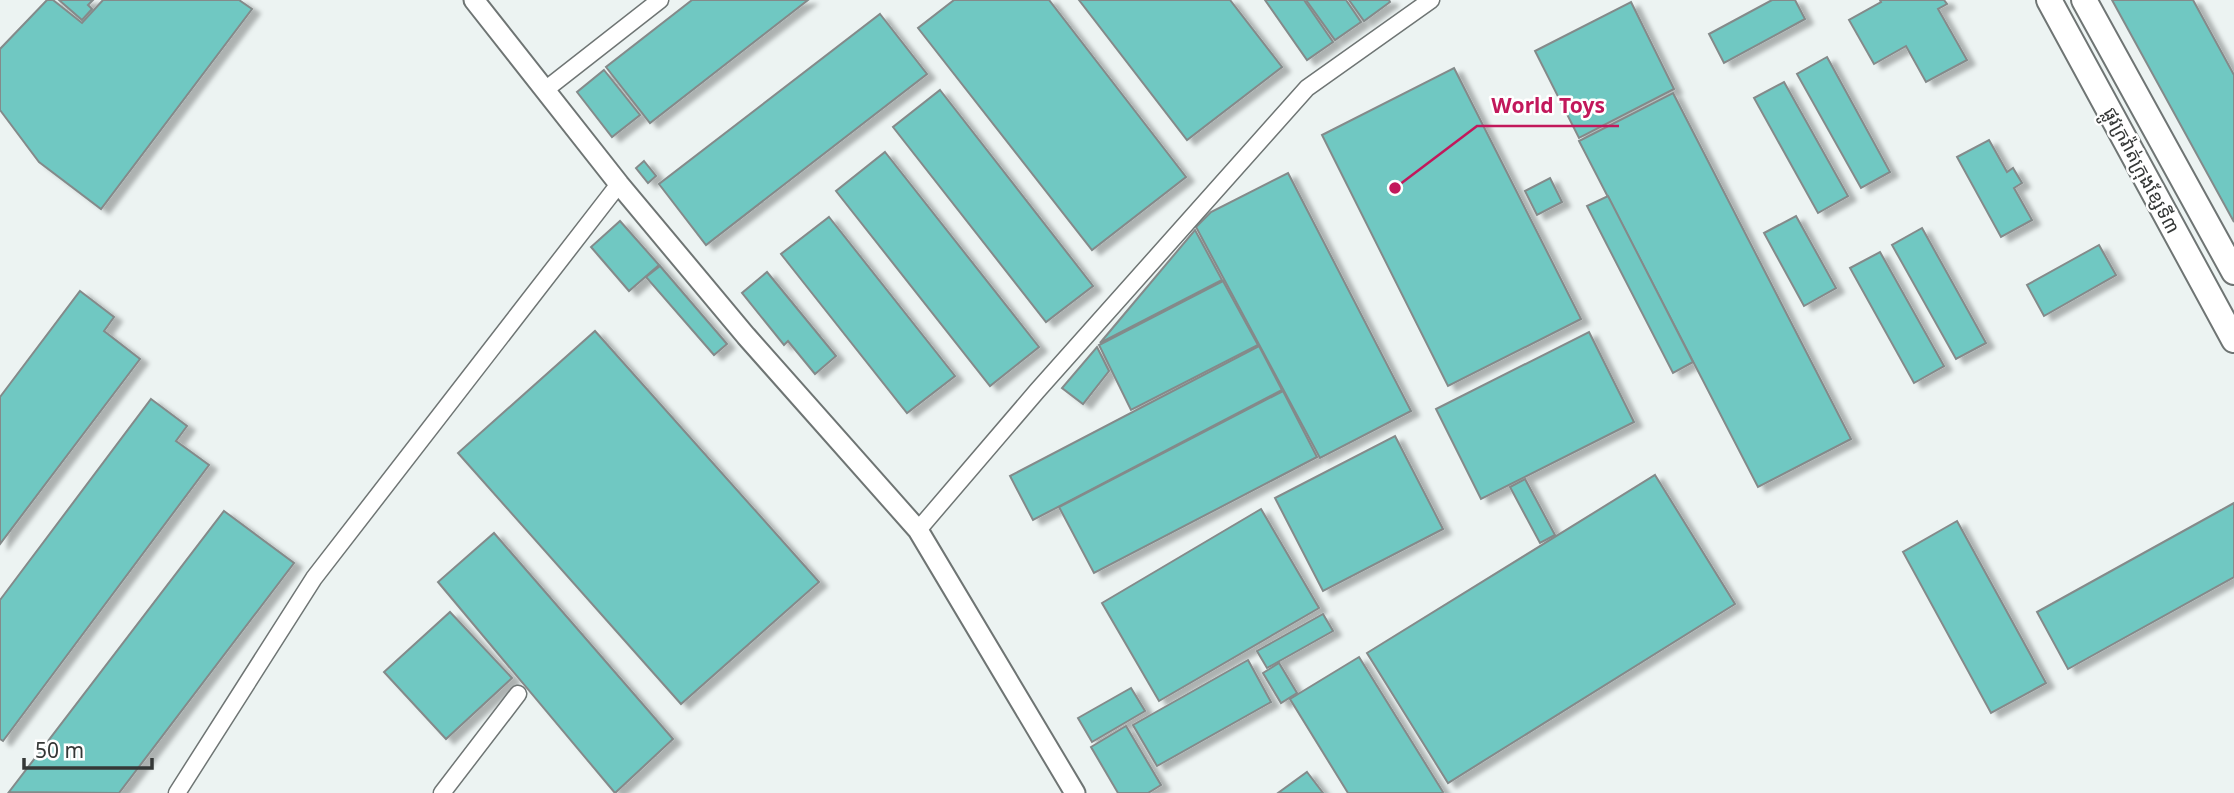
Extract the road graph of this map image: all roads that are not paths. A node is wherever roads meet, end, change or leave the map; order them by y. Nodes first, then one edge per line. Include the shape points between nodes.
1 (474, 0) edge
2 (660, 0) edge
3 (1431, 0) edge
4 (2049, 0) edge
5 (2084, 0) edge
6 (545, 90) junction
7 (620, 184) junction
8 (2234, 272) edge
9 (2234, 340) edge
10 (918, 530) junction
11 (518, 694) dead end
12 (177, 793) edge
13 (442, 793) edge
14 (1075, 793) edge

1 - 6 street
2 - 6 street
3 - 10 street via 1307,88
4 - 9 main road, ផ្លូវក្រវ៉ាត់ក្រុងខ្សែទី៣
5 - 8 main road, ផ្លូវក្រវ៉ាត់ក្រុងខ្សែទី៣
6 - 7 street
7 - 10 street via 746,336
7 - 12 street via 314,578
10 - 14 street
11 - 13 street

